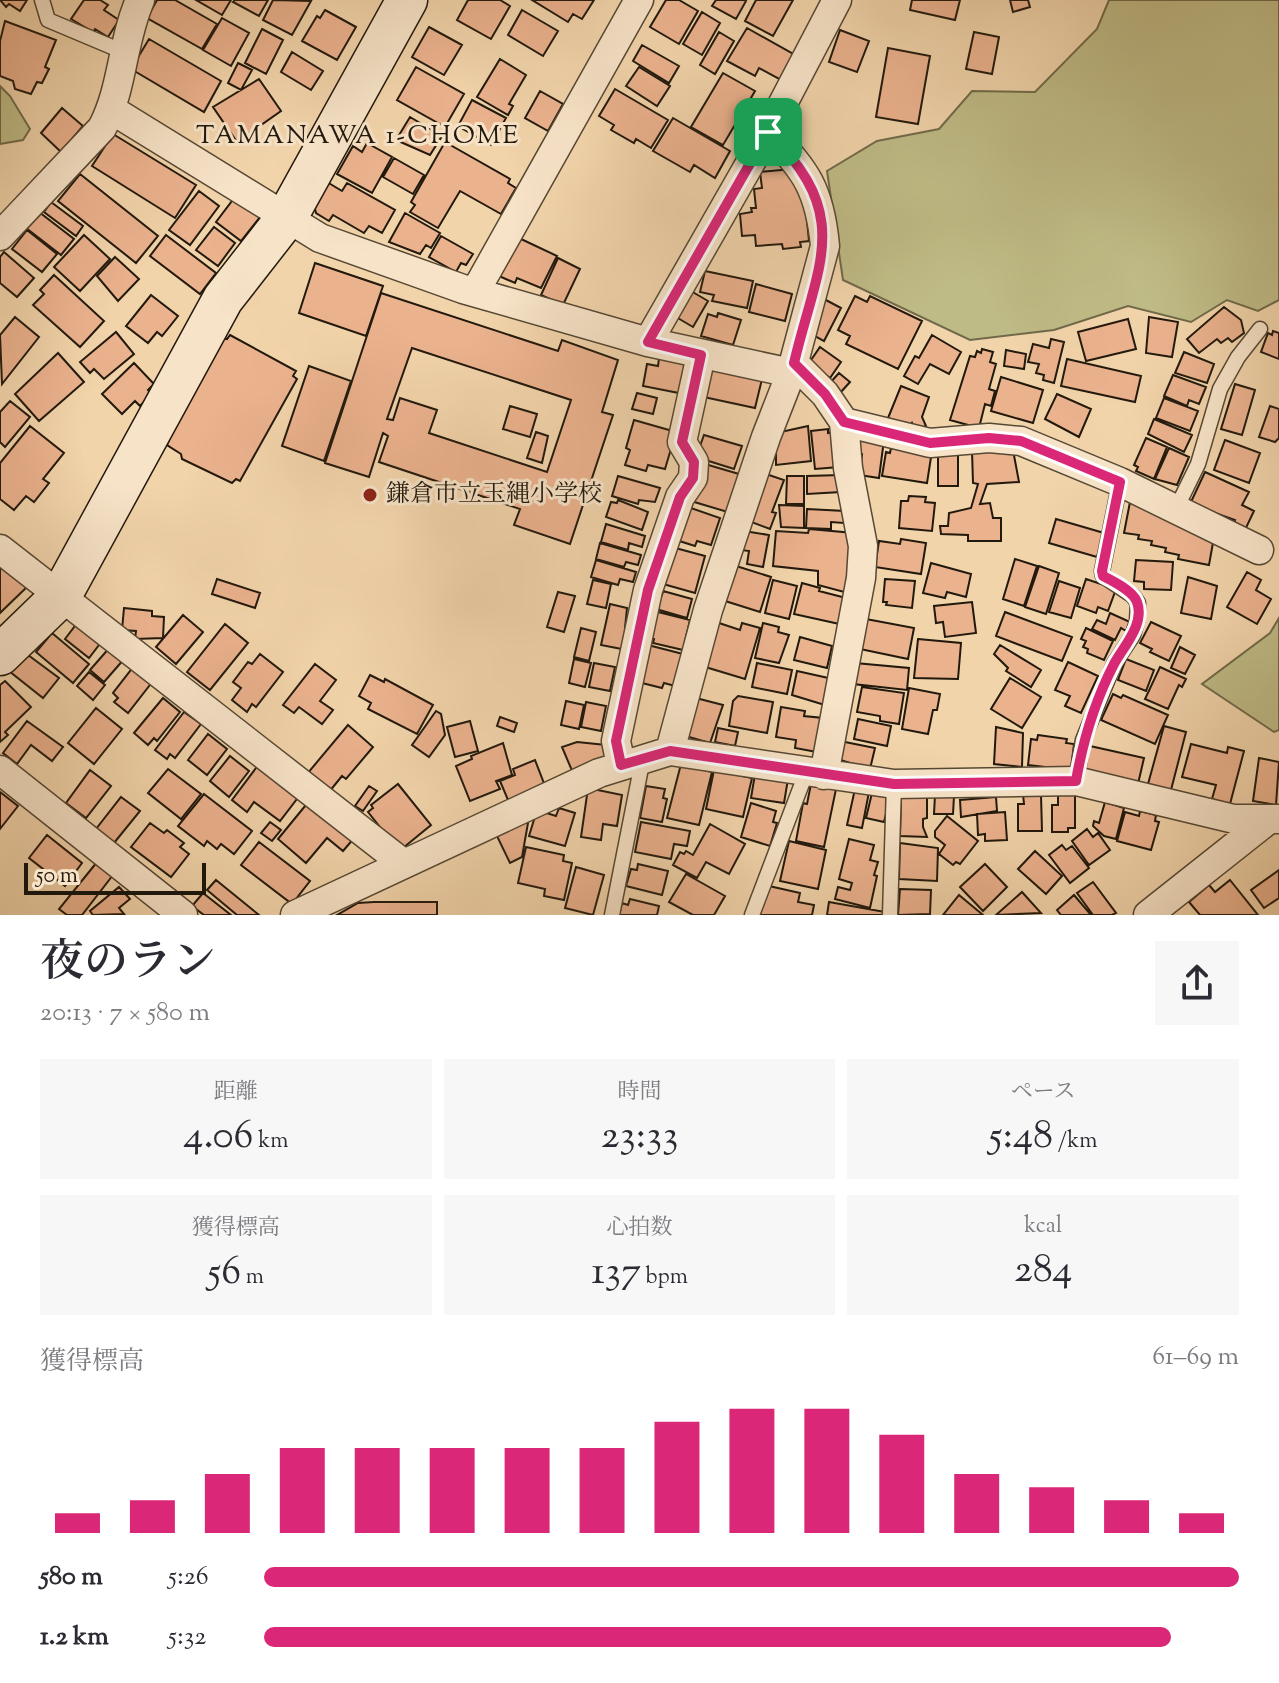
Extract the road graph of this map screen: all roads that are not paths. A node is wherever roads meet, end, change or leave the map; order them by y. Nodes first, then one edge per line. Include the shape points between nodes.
1 (42, 0) edge
2 (140, 0) edge
3 (407, 0) edge
4 (639, 0) edge
5 (837, 0) edge
6 (124, 52) junction
7 (112, 110) junction
8 (768, 132) junction
9 (287, 217) junction
10 (0, 236) edge
11 (475, 292) junction
12 (1260, 329) dead end
13 (648, 342) junction
14 (701, 355) junction
15 (792, 368) junction
16 (844, 422) junction
17 (1120, 482) junction
18 (1176, 509) junction
19 (0, 549) edge
20 (1259, 550) dead end
21 (61, 596) junction
22 (0, 655) edge
23 (645, 758) junction
24 (0, 770) edge
25 (815, 774) junction
26 (1076, 781) junction
27 (894, 784) junction
28 (1273, 819) edge
29 (404, 864) junction
30 (183, 915) edge
31 (295, 915) edge
32 (612, 915) edge
33 (752, 915) edge
34 (890, 915) edge
35 (1148, 915) edge

1 - 6 lane via 48,20
2 - 6 street
3 - 9 street
4 - 11 street
5 - 8 street
6 - 7 street
7 - 9 street
7 - 10 street via 102,128
8 - 13 street
8 - 15 street via 813,187 823,225 825,246
9 - 11 street via 320,238
9 - 21 street via 223,299
11 - 13 street
12 - 18 lane via 1220,389 1198,464
13 - 14 street
14 - 15 street
14 - 23 street via 682,442 694,462 693,478 680,497 648,590 616,741
15 - 16 street via 825,394
15 - 23 street via 708,610
16 - 17 street via 930,443 1021,441
16 - 25 street via 862,562
17 - 18 street
17 - 26 lane via 1102,571 1138,603 1137,621 1083,740
18 - 20 street
19 - 21 street
21 - 22 street
21 - 29 street
23 - 25 street
23 - 29 street
23 - 32 lane
24 - 30 street
25 - 27 street
25 - 33 lane
26 - 27 street
26 - 28 street via 1234,819
27 - 34 lane
28 - 35 street
29 - 31 street

